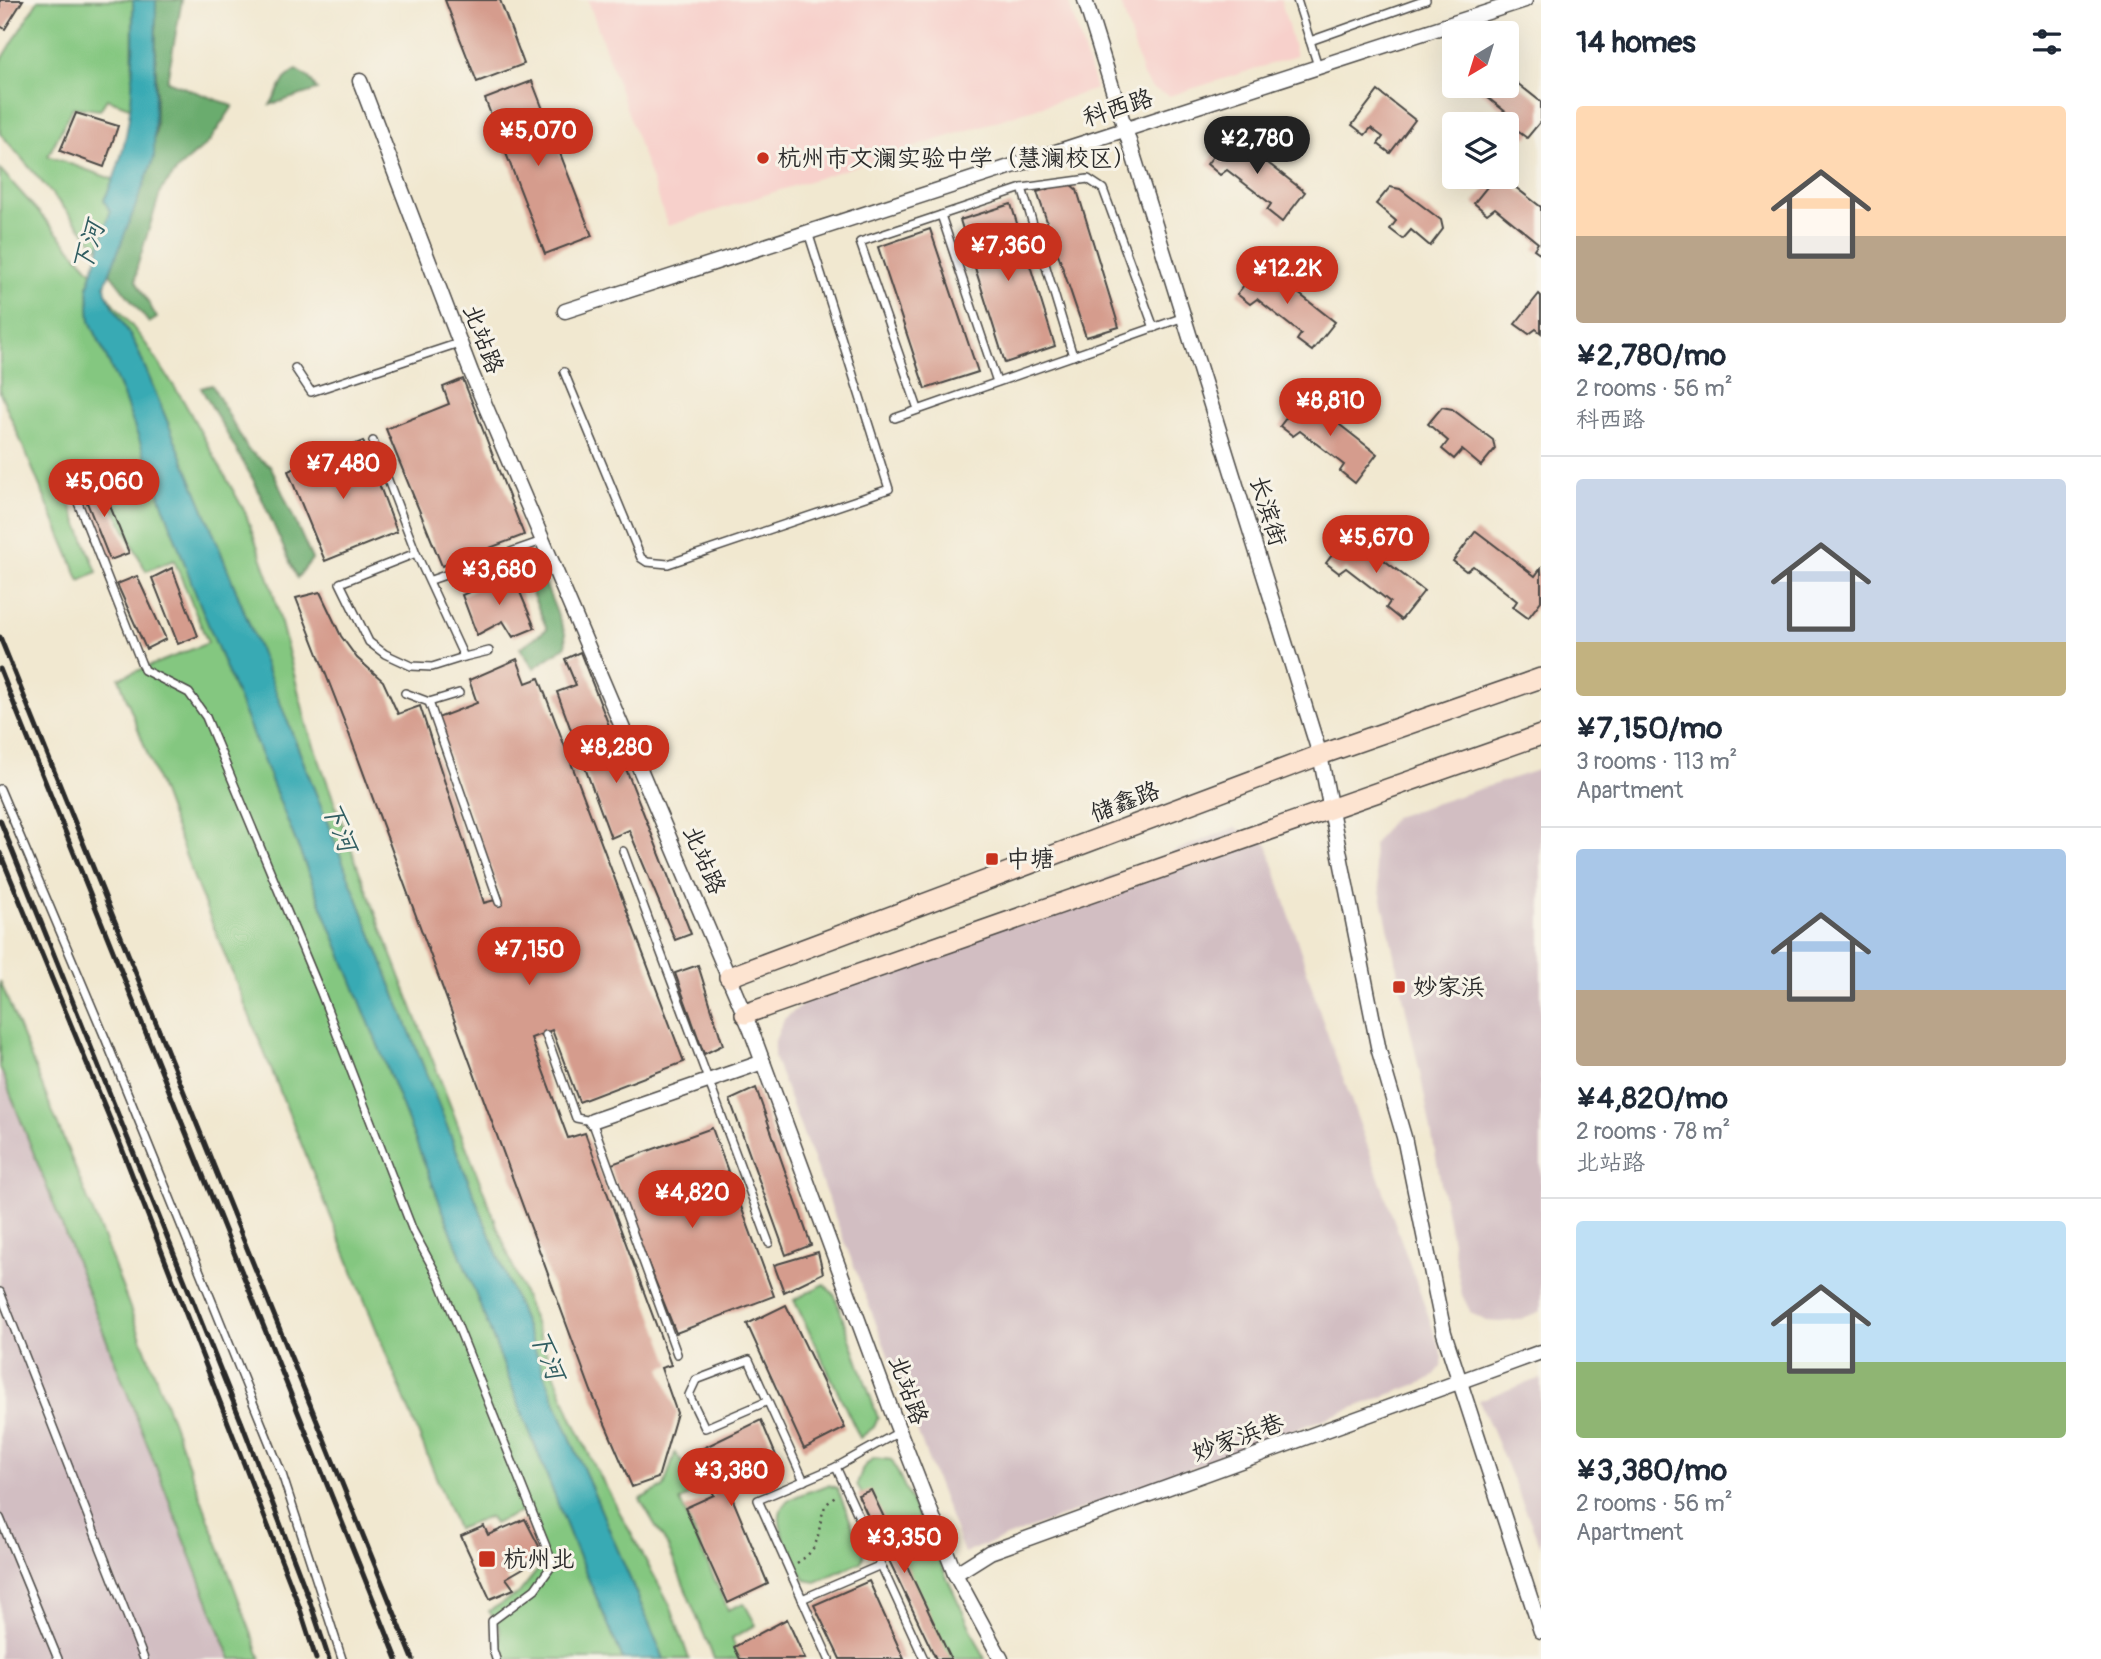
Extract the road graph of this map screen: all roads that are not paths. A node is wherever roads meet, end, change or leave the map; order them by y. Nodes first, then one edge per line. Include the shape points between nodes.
1 (1084, 0) edge
2 (1297, 0) edge
3 (1426, 0) edge
4 (1525, 0) edge
5 (1310, 41) junction
6 (1318, 67) junction
7 (360, 81) dead end
8 (1125, 129) junction
9 (1023, 188) junction
10 (941, 215) junction
11 (808, 232) junction
12 (565, 311) dead end
13 (1184, 317) junction
14 (1154, 328) junction
15 (460, 342) junction
16 (1073, 356) junction
17 (295, 368) dead end
18 (564, 372) dead end
19 (997, 382) junction
20 (918, 409) junction
21 (895, 418) dead end
22 (373, 441) dead end
23 (71, 485) dead end
24 (543, 541) junction
25 (416, 552) junction
26 (431, 580) junction
27 (489, 651) dead end
28 (464, 657) junction
29 (1541, 678) edge
30 (405, 693) dead end
31 (459, 693) dead end
32 (429, 702) junction
33 (1541, 735) edge
34 (1320, 755) junction
35 (0, 789) edge
36 (1332, 809) junction
37 (623, 851) dead end
38 (499, 902) dead end
39 (729, 977) junction
40 (745, 1014) junction
41 (546, 1035) dead end
42 (764, 1062) junction
43 (707, 1081) junction
44 (592, 1121) junction
45 (769, 1243) dead end
46 (0, 1292) edge
47 (1541, 1352) edge
48 (677, 1354) dead end
49 (1460, 1381) junction
50 (768, 1401) junction
51 (899, 1432) junction
52 (836, 1467) junction
53 (804, 1481) junction
54 (0, 1518) edge
55 (881, 1564) junction
56 (955, 1574) junction
57 (802, 1599) junction
58 (1541, 1631) edge
59 (58, 1659) edge
60 (144, 1659) edge
61 (342, 1659) edge
62 (496, 1659) edge
63 (829, 1659) edge
64 (924, 1659) edge
65 (1001, 1659) edge

1 - 8 street, 长滨街
2 - 5 lane
3 - 5 lane
4 - 6 street, 科西路
5 - 6 lane
6 - 8 street, 科西路
7 - 15 street, 北站路
8 - 11 street, 科西路
8 - 13 street, 长滨街
9 - 10 lane
9 - 14 lane via 1088,179 1103,188
9 - 16 lane
10 - 19 lane
10 - 20 lane via 860,243
11 - 12 street, 科西路
11 - 18 lane via 889,489 668,564 647,562
13 - 14 lane
13 - 34 street, 长滨街
14 - 16 lane
15 - 17 lane via 311,392
15 - 24 street, 北站路
16 - 19 lane
19 - 20 lane
20 - 21 lane
22 - 25 lane
23 - 62 lane via 144,670 189,693 206,717 553,1564 535,1589 492,1621
24 - 26 lane
24 - 39 street, 北站路
25 - 26 lane
25 - 28 lane via 340,583 369,642 386,654 411,666 432,667
26 - 28 lane
27 - 28 lane
29 - 34 street, 储鑫路
30 - 32 lane
31 - 32 lane
32 - 38 lane
33 - 36 street
34 - 36 street, 长滨街
34 - 39 street, 储鑫路
35 - 61 lane via 282,1474
36 - 40 street
36 - 49 street, 长滨街 via 1379,1051 1407,1151 1444,1333
37 - 43 lane
39 - 40 street, 北站路
40 - 42 street, 北站路
41 - 44 lane via 576,1118
42 - 43 street
42 - 51 street, 北站路
43 - 44 street
43 - 45 lane
44 - 48 lane
46 - 60 lane
47 - 49 street, 妙家浜巷
49 - 56 street, 妙家浜巷 via 990,1552
49 - 58 street, 长滨街
50 - 50 lane via 748,1360 696,1380 689,1395 705,1428
50 - 53 lane
51 - 52 lane
51 - 56 street, 北站路
52 - 53 lane
52 - 55 lane
53 - 57 lane via 758,1500
54 - 59 lane
55 - 57 lane
55 - 64 lane
56 - 65 street, 北站路
57 - 63 lane

